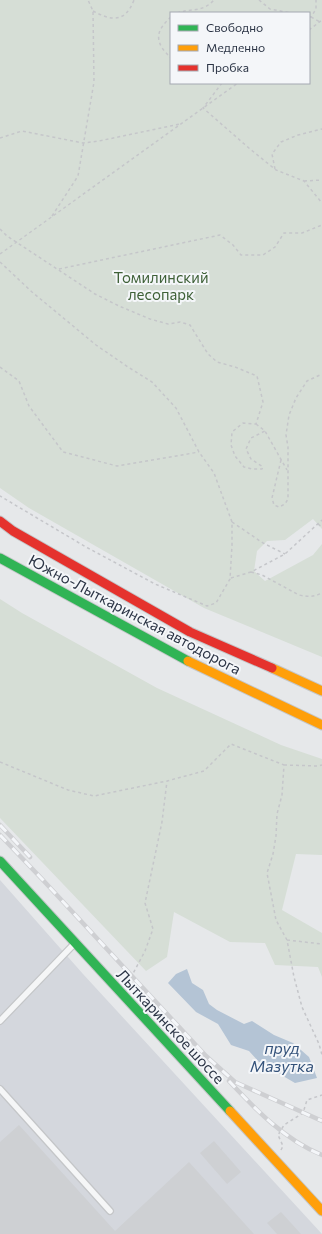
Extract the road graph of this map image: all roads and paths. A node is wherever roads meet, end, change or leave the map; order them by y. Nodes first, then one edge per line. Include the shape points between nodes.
1 (88, 0) edge
2 (134, 0) edge
3 (214, 0) edge
4 (259, 0) edge
5 (316, 0) edge
6 (93, 11) junction
7 (179, 12) edge
8 (286, 12) edge
9 (310, 17) edge
10 (170, 18) edge
11 (322, 20) edge
12 (320, 22) junction
13 (310, 29) edge
14 (170, 57) edge
15 (221, 84) edge
16 (237, 84) edge
17 (203, 108) junction
18 (181, 124) junction
19 (322, 129) edge
20 (0, 138) edge
21 (83, 143) junction
22 (276, 170) junction
23 (322, 180) edge
24 (304, 181) junction
25 (322, 203) edge
26 (51, 217) junction
27 (322, 225) edge
28 (0, 229) edge
29 (17, 242) junction
30 (0, 254) edge
31 (0, 262) edge
32 (59, 269) junction
33 (0, 367) edge
34 (322, 374) edge
35 (256, 424) junction
36 (265, 431) junction
37 (199, 452) junction
38 (281, 460) junction
39 (288, 471) junction
40 (0, 496) edge
41 (322, 520) edge
42 (0, 521) edge
43 (232, 522) junction
44 (318, 524) junction
45 (322, 527) edge
46 (285, 554) junction
47 (0, 558) edge
48 (252, 572) junction
49 (230, 578) junction
50 (322, 593) edge
51 (322, 691) edge
52 (322, 725) edge
53 (0, 762) edge
54 (322, 764) edge
55 (284, 765) junction
56 (167, 781) junction
57 (0, 861) edge
58 (287, 940) junction
59 (75, 942) junction
60 (322, 944) edge
61 (128, 983) dead end
62 (0, 1021) edge
63 (322, 1055) edge
64 (0, 1089) edge
65 (322, 1094) edge
66 (275, 1160) junction
67 (322, 1210) edge
68 (110, 1211) dead end

1 - 6 path
2 - 6 path via 123,17 114,19
3 - 7 path via 199,10
4 - 8 path via 270,9
5 - 9 path via 316,8
6 - 21 path via 94,82
9 - 12 path
10 - 14 path via 160,30 158,39 160,46
11 - 12 path
12 - 13 path
15 - 17 path
16 - 17 path
17 - 18 path
17 - 22 path
18 - 21 path
18 - 26 path
19 - 22 path via 281,142 272,154
20 - 21 path via 22,130
21 - 26 path via 78,176
22 - 24 path
23 - 24 path
24 - 25 path
26 - 29 path
27 - 32 path via 302,233 284,233 275,247 263,255 241,255 220,235
28 - 29 path
29 - 30 path
29 - 32 path
31 - 37 path via 96,345 152,382 176,408
32 - 35 path via 95,294 119,306 168,324 180,322 190,325 208,354 217,362 258,376 263,402
33 - 37 path via 19,382 29,406 63,452 117,466
34 - 39 path via 307,381 289,415 286,435
35 - 36 path
35 - 36 path via 243,423 232,432 231,445 234,456 244,467 262,469 263,467 251,459 246,448 251,438
36 - 38 path
37 - 43 path via 214,473
38 - 39 path
38 - 39 path via 272,498 274,505 279,507 288,499
40 - 49 path via 155,584 207,606 216,603
41 - 44 path
42 - 51 main road, Южно-Лыткаринская автодорога via 13,531 190,632
43 - 46 path via 262,543
43 - 49 path
44 - 45 path
44 - 46 path
46 - 48 path
47 - 52 main road, Южно-Лыткаринская автодорога via 181,658
48 - 49 path
48 - 50 path via 299,595 314,596
53 - 56 path via 68,790 94,796
54 - 55 path
55 - 56 path via 232,744 204,771
55 - 58 path via 276,836 267,873 276,920
56 - 61 path via 162,822 145,903 153,929
57 - 59 main road, Лыткаринское шоссе
58 - 60 path
58 - 63 path via 302,1007
59 - 62 lane
59 - 66 main road, Лыткаринское шоссе
64 - 68 lane
65 - 66 path via 307,1100 303,1113 284,1125 278,1135 283,1146
66 - 67 main road, Лыткаринское шоссе

